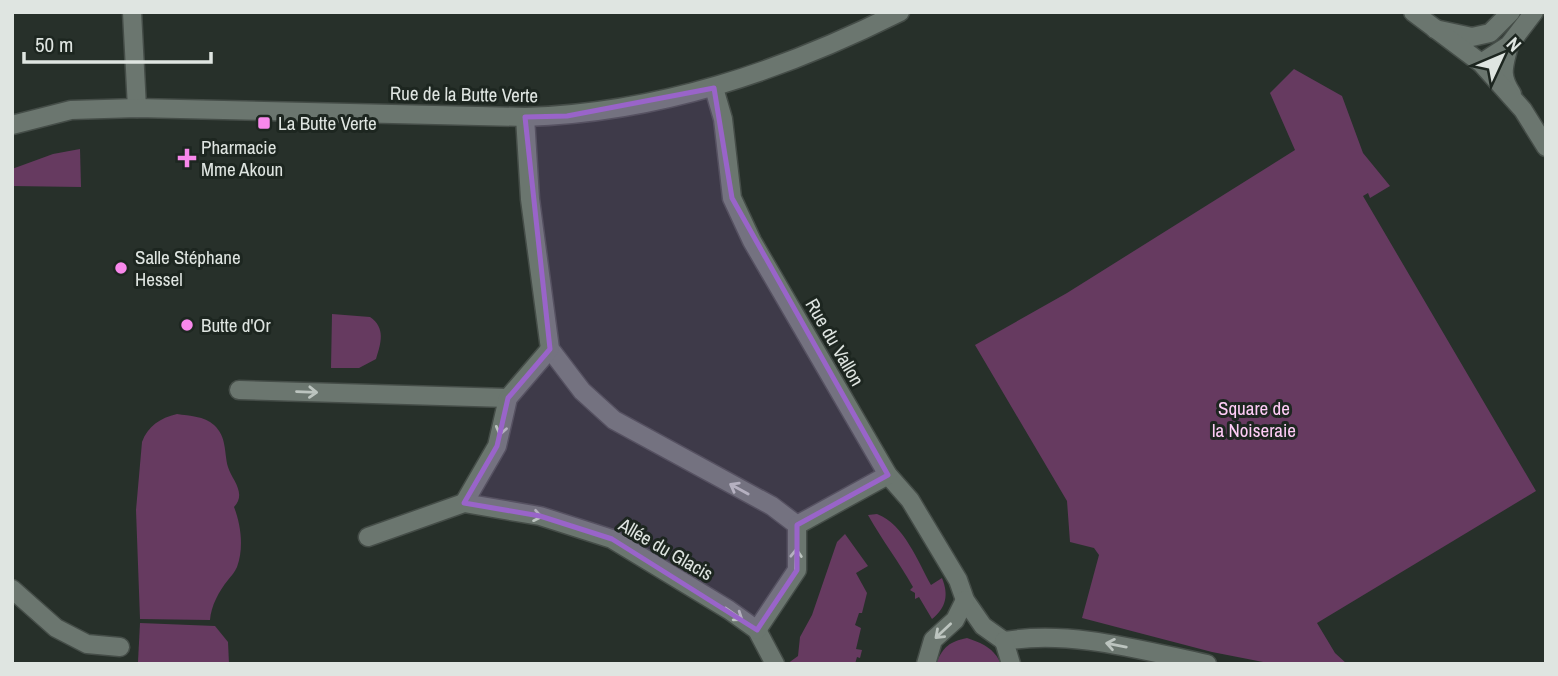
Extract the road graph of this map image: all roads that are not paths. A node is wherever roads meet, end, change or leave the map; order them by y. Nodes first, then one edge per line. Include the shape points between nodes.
1 (132, 12) edge
2 (900, 12) edge
3 (1413, 12) edge
4 (1513, 12) edge
5 (1534, 12) edge
6 (1435, 29) junction
7 (1509, 45) junction
8 (1480, 63) junction
9 (714, 88) junction
10 (136, 108) junction
11 (1523, 110) junction
12 (525, 117) junction
13 (12, 125) edge
14 (1546, 147) edge
15 (550, 349) junction
16 (239, 390) dead end
17 (508, 398) junction
18 (888, 475) junction
19 (464, 503) junction
20 (797, 525) junction
21 (368, 537) dead end
22 (12, 589) edge
23 (965, 600) junction
24 (757, 630) junction
25 (1004, 642) junction
26 (120, 647) dead end
27 (775, 664) edge
28 (926, 664) edge
29 (1011, 664) edge
30 (1207, 664) edge

1 - 10 street
2 - 9 street, Rue de la Butte Verte via 808,55
3 - 6 street
4 - 6 street via 1490,33 1472,37
4 - 8 street
5 - 7 street
6 - 8 street
7 - 8 street
7 - 11 street via 1504,82
8 - 11 street
9 - 12 street, Rue de la Butte Verte via 567,116
9 - 18 street, Rue du Vallon via 723,119 732,198 752,242
10 - 12 street, Rue de la Butte Verte
10 - 13 street, Rue de la Butte Verte via 71,110
11 - 14 street
12 - 15 street via 530,199
15 - 17 street
20 -> 15 street via 772,506 614,420 582,391
16 -> 17 street
17 -> 19 street via 497,446
18 - 20 street
18 - 23 street, Rue du Vallon via 910,500 958,580
19 - 21 street, Allée du Glacis
19 -> 24 street, Allée du Glacis via 540,516 612,539
24 -> 20 street via 797,570
22 - 26 street via 56,628 87,644
23 - 25 street, Rue du Vallon via 982,626
23 -> 28 street via 955,620 933,640
24 - 27 street, Allée du Glacis
25 - 29 street
30 -> 25 street via 1086,639 1031,636

